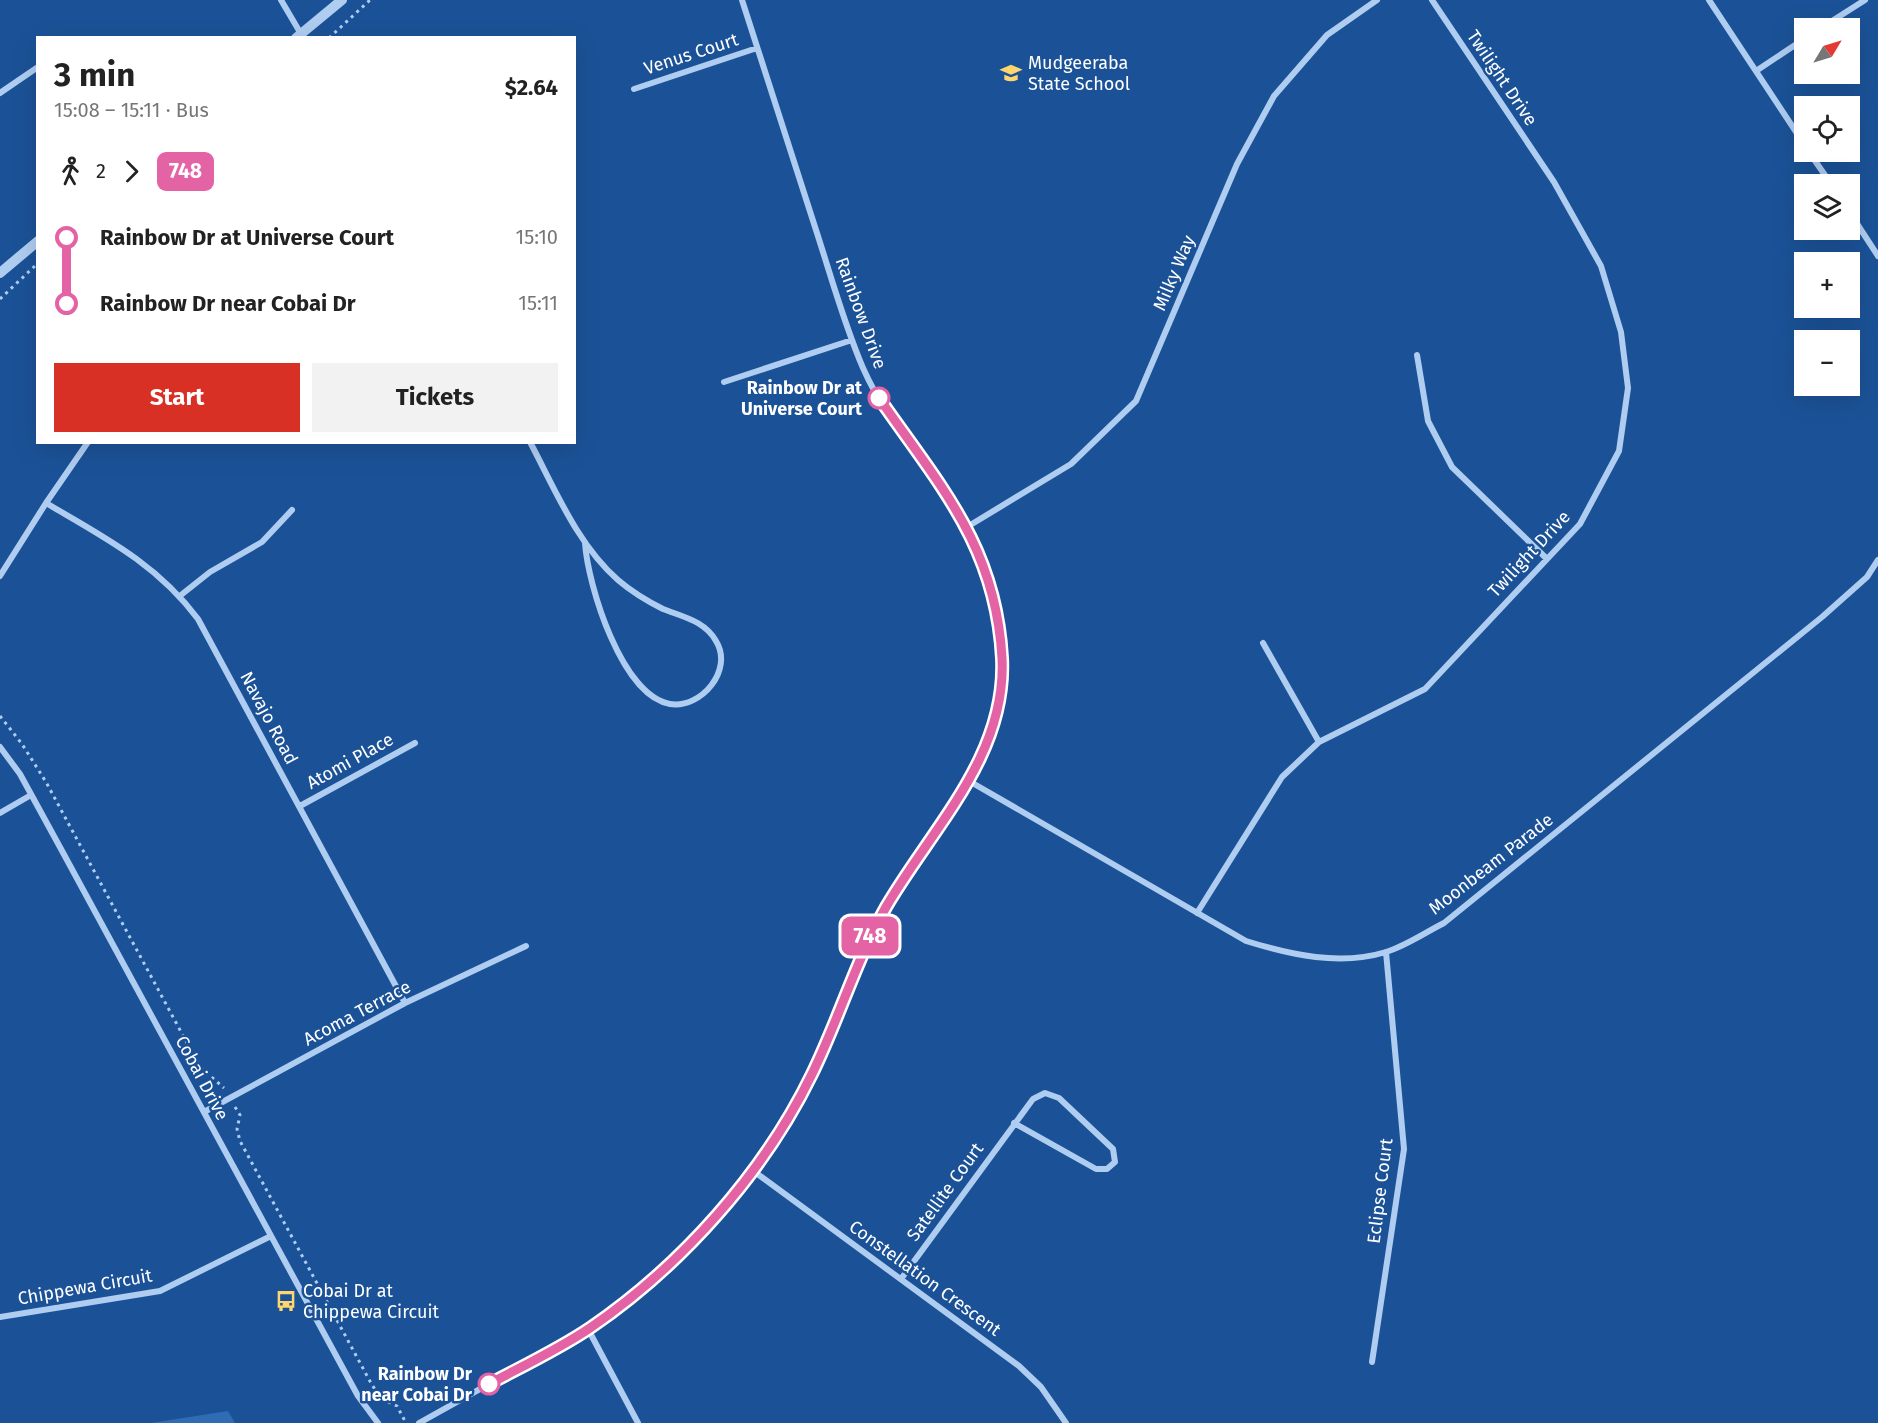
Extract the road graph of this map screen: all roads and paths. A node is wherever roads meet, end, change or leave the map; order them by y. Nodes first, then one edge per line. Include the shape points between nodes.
1 (281, 0) edge
2 (342, 0) edge
3 (370, 0) edge
4 (742, 0) edge
5 (1377, 0) edge
6 (1432, 0) edge
7 (1709, 0) edge
8 (1865, 0) edge
9 (1837, 18) edge
10 (300, 36) edge
11 (331, 36) edge
12 (1794, 45) edge
13 (757, 48) junction
14 (36, 67) edge
15 (1756, 70) junction
16 (634, 89) dead end
17 (0, 93) edge
18 (1794, 129) edge
19 (1860, 228) edge
20 (36, 243) edge
21 (1878, 256) edge
22 (36, 266) edge
23 (0, 273) edge
24 (0, 299) edge
25 (852, 340) junction
26 (1417, 355) dead end
27 (724, 382) dead end
28 (87, 444) edge
29 (531, 444) edge
30 (46, 503) junction
31 (292, 510) dead end
32 (967, 527) junction
33 (585, 543) junction
34 (1546, 558) junction
35 (1878, 560) edge
36 (0, 576) edge
37 (181, 595) junction
38 (1263, 643) dead end
39 (0, 716) edge
40 (1319, 742) junction
41 (416, 743) dead end
42 (0, 747) edge
43 (969, 781) junction
44 (31, 795) junction
45 (300, 806) junction
46 (0, 813) edge
47 (1197, 914) junction
48 (526, 946) dead end
49 (1386, 952) junction
50 (405, 1003) junction
51 (230, 1098) junction
52 (204, 1112) junction
53 (1014, 1123) junction
54 (752, 1170) junction
55 (271, 1236) junction
56 (901, 1279) junction
57 (0, 1317) edge
58 (588, 1329) junction
59 (1372, 1362) dead end
60 (378, 1423) edge
61 (406, 1423) edge
62 (418, 1423) edge
63 (638, 1423) edge
64 (1066, 1423) edge

1 - 10 street
2 - 10 street
3 - 11 path
4 - 13 street, Rainbow Drive
5 - 32 street, Milky Way via 1327,35 1274,96 1237,164 1136,400 1071,464
6 - 34 street, Twilight Drive via 1554,182 1601,266 1621,332 1628,388 1619,451 1580,524
7 - 15 street
8 - 9 street
12 - 15 street
13 - 16 street, Venus Court
13 - 25 street, Rainbow Drive
14 - 17 street
15 - 18 street
19 - 21 street
20 - 23 street
22 - 24 path
25 - 27 street
25 - 32 street, Rainbow Drive via 877,395
26 - 34 street via 1428,421 1452,466
28 - 30 street
29 - 33 street
30 - 36 street
30 - 37 street, Navajo Road via 134,555
31 - 37 street via 262,542 210,572
32 - 43 street, Rainbow Drive via 996,599 1002,661 991,734
33 - 33 street via 630,590 699,622 710,632 718,644 721,667 709,688 694,700 682,704 657,700 625,668 587,562
34 - 40 street, Twilight Drive via 1425,689
35 - 49 street, Moonbeam Parade via 1867,577 1822,617 1444,923
37 - 45 street, Navajo Road via 198,619
38 - 40 street
39 - 51 path via 46,782 200,1067 222,1083
40 - 47 street, Twilight Drive via 1282,777
41 - 45 street, Atomi Place
42 - 44 street, Cobai Drive
43 - 47 street, Moonbeam Parade
43 - 54 street, Rainbow Drive via 888,904 856,968 812,1076
44 - 46 street
44 - 52 street, Cobai Drive
45 - 50 street, Navajo Road
47 - 49 street, Moonbeam Parade via 1246,941 1286,953 1331,959
48 - 50 street, Acoma Terrace
49 - 59 street, Eclipse Court via 1404,1149
50 - 51 street, Acoma Terrace
51 - 52 street, Acoma Terrace
51 - 61 path via 240,1115 240,1142 372,1385 382,1399 397,1406
52 - 55 street, Cobai Drive
53 - 53 street, Satellite Court via 1037,1096 1052,1094 1113,1149 1115,1162 1107,1169 1096,1169
53 - 56 street, Satellite Court
54 - 56 street, Constellation Crescent
54 - 58 street, Rainbow Drive via 723,1209 669,1264
55 - 57 street, Chippewa Circuit via 160,1292
55 - 60 street, Cobai Drive via 358,1396
56 - 64 street, Constellation Crescent via 1019,1366 1041,1387
58 - 62 street, Rainbow Drive
58 - 63 street

